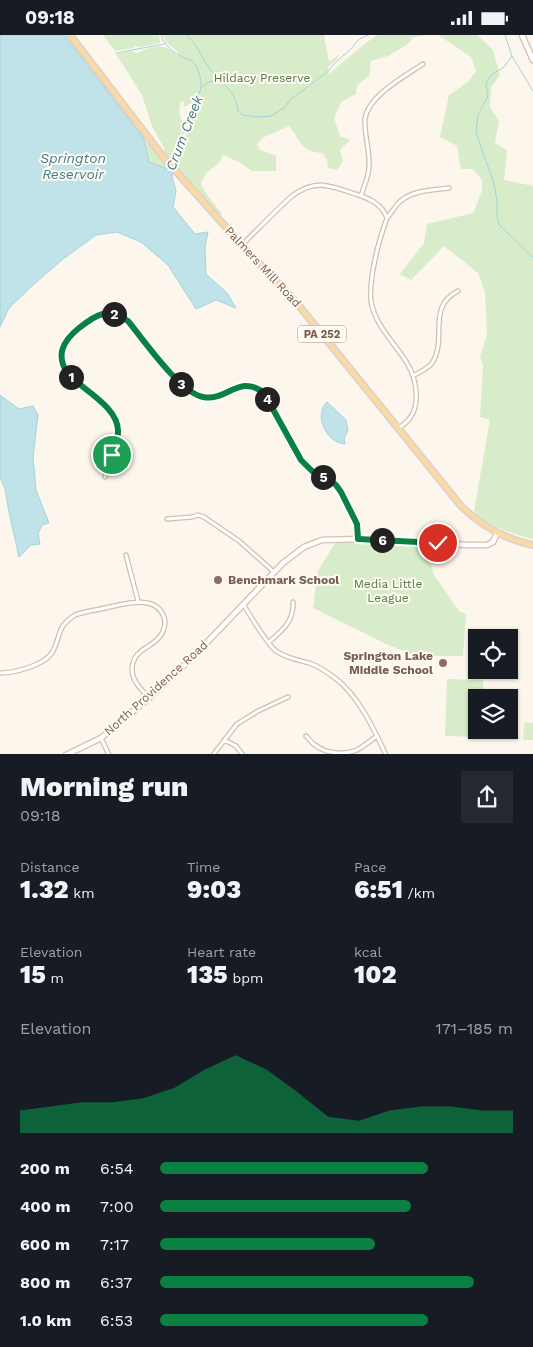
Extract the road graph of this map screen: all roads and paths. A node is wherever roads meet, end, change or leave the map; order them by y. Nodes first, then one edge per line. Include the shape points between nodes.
1 (70, 35) edge
2 (522, 35) edge
3 (533, 60) edge
4 (423, 64) dead end
5 (449, 188) dead end
6 (361, 195) junction
7 (387, 219) junction
8 (242, 245) junction
9 (458, 291) dead end
10 (413, 376) junction
11 (398, 429) junction
12 (105, 477) dead end
13 (168, 519) dead end
14 (497, 533) junction
15 (358, 539) junction
16 (533, 545) edge
17 (126, 555) dead end
18 (274, 572) junction
19 (138, 601) junction
20 (293, 602) dead end
21 (243, 603) junction
22 (269, 642) junction
23 (0, 673) edge
24 (288, 697) dead end
25 (149, 698) junction
26 (306, 736) dead end
27 (377, 736) junction
28 (102, 738) junction
29 (224, 740) junction
30 (68, 754) edge
31 (110, 754) edge
32 (214, 754) edge
33 (242, 754) edge
34 (386, 754) edge

1 - 8 main road, Palmers Mill Road / PA 252 via 164,158
2 - 3 main road
4 - 6 street via 388,88 368,110 366,126 370,164
5 - 7 street via 407,196
6 - 7 street via 379,205
6 - 8 street via 330,186 305,188 293,195
7 - 10 street via 373,264 370,300 382,329
8 - 11 main road, Palmers Mill Road / PA 252 via 296,302
9 - 10 street via 446,300 440,312 439,344 431,365
10 - 11 street via 416,405 409,419
11 - 14 main road, Palmers Mill Road / PA 252 via 456,501
12 - 15 street via 118,432 117,423 103,403 68,374 62,357 64,344 70,335 93,317 112,313 128,321 177,381 190,392 203,397 218,397 249,385 264,393 301,460 341,492 357,524
13 - 18 street via 204,517 239,541
14 - 15 main road, North Providence Road via 493,542 486,545
14 - 16 main road, PA 252
15 - 18 main road, North Providence Road via 314,543 295,553
17 - 19 street
18 - 21 main road, North Providence Road
19 - 23 street via 75,615 62,627 53,651 44,661 10,673
19 - 25 street via 158,608 165,623 160,637 139,653 132,668 137,686
20 - 22 street via 294,609 287,626
21 - 22 street
21 - 25 main road, North Providence Road
22 - 27 street via 277,651 323,670 341,683 358,702
24 - 29 street via 244,719
25 - 28 main road, North Providence Road
26 - 27 street via 322,750 340,753 357,749
27 - 34 street
28 - 30 main road, North Providence Road
28 - 31 street
29 - 32 street
29 - 33 street via 236,746

